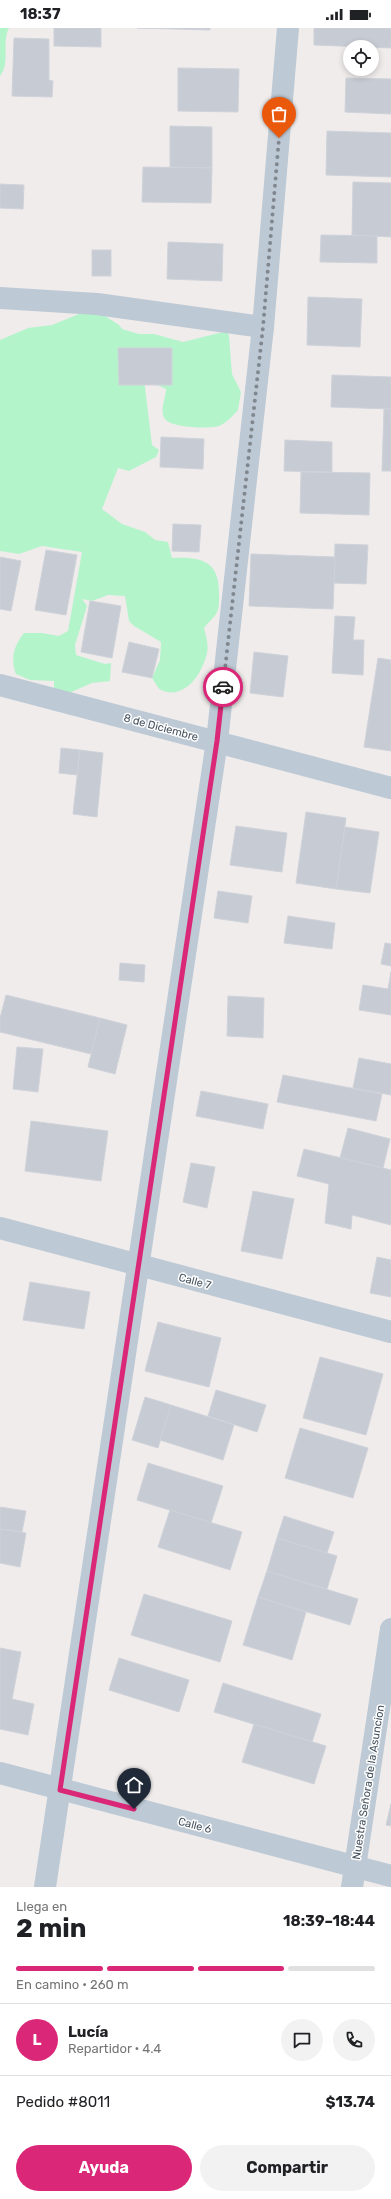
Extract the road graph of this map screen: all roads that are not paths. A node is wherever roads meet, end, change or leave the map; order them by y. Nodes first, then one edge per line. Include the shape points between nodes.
1 (288, 28) edge
2 (0, 298) edge
3 (263, 327) junction
4 (0, 685) edge
5 (217, 741) junction
6 (391, 788) edge
7 (0, 1228) edge
8 (138, 1265) junction
9 (391, 1332) edge
10 (391, 1629) edge
11 (0, 1773) edge
12 (60, 1790) junction
13 (391, 1876) edge
14 (354, 1877) edge
15 (45, 1887) edge

1 - 3 street
2 - 3 street via 97,304
3 - 5 street
4 - 5 street, 8 de Diciembre
5 - 6 street, 8 de Diciembre
5 - 8 street
7 - 8 street, Calle 7
8 - 9 street, Calle 7
8 - 12 street
10 - 14 street, Nuestra Señora de la Asuncion
11 - 12 street, Calle 6
12 - 14 street, Calle 6
12 - 15 street
13 - 14 street, Calle 6

